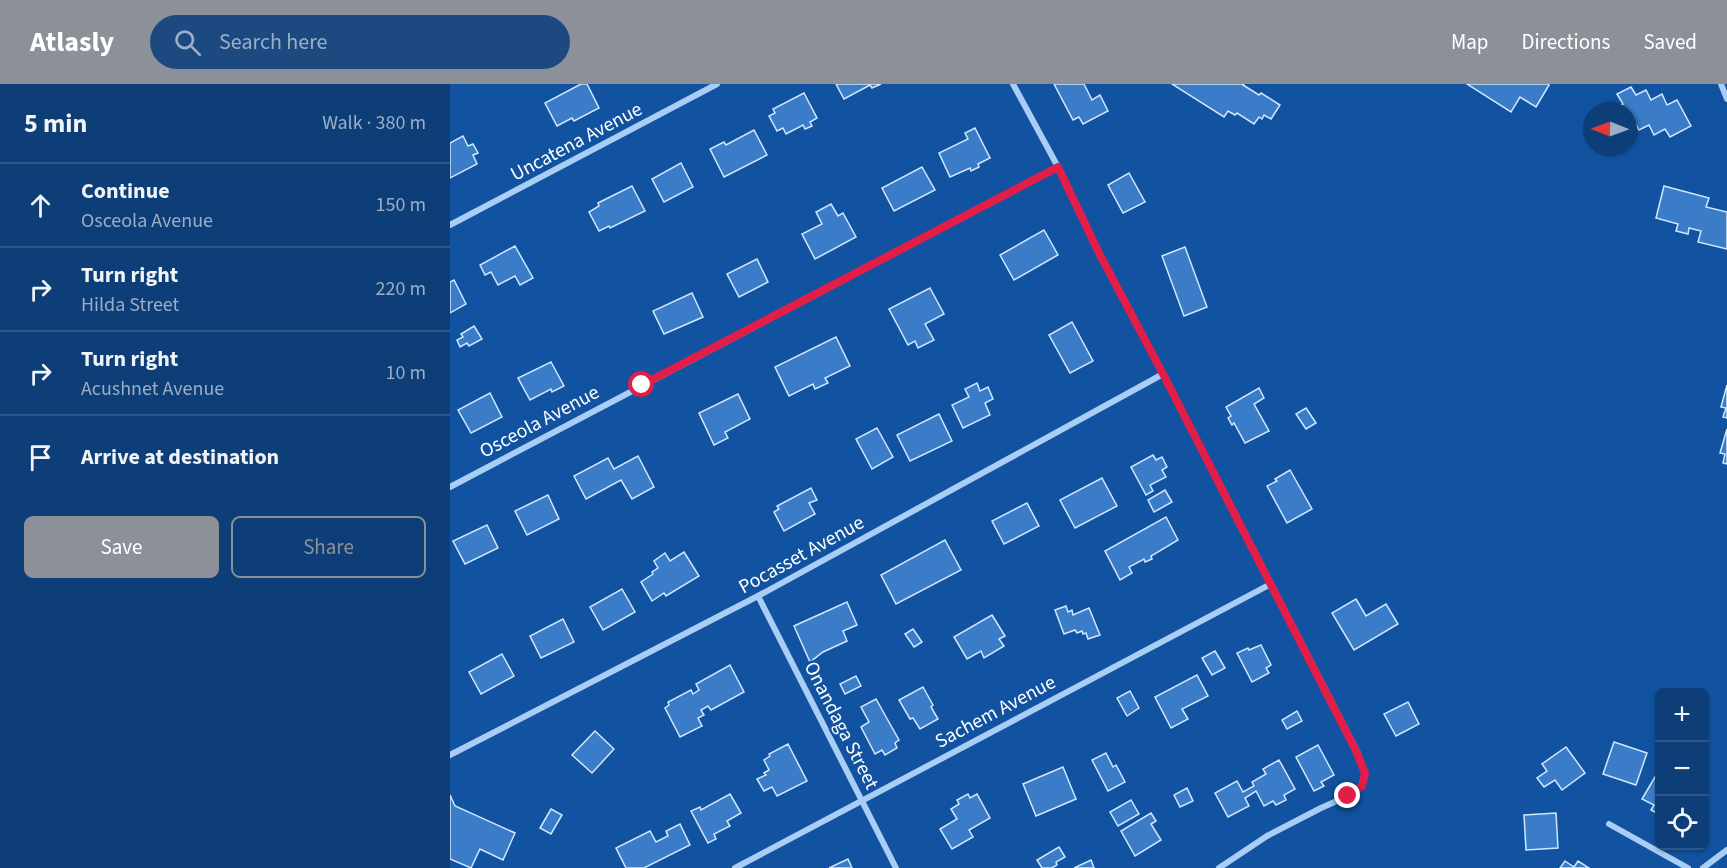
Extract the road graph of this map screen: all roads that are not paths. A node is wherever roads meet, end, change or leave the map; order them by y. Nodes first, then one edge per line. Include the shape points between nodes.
1 (717, 84) edge
2 (1013, 84) edge
3 (1721, 84) edge
4 (1727, 99) edge
5 (1058, 167) junction
6 (450, 225) edge
7 (1163, 374) junction
8 (450, 487) edge
9 (1271, 584) junction
10 (758, 596) junction
11 (450, 755) edge
12 (861, 800) junction
13 (1609, 824) dead end
14 (1727, 850) edge
15 (735, 868) edge
16 (896, 868) edge
17 (1219, 868) edge
18 (1688, 868) edge
19 (1703, 868) edge

1 - 6 street, Uncatena Avenue
2 - 5 street
3 - 4 street
5 - 7 street
5 - 8 street, Osceola Avenue
7 - 9 street
7 - 10 street, Pocasset Avenue
9 - 12 street, Sachem Avenue
9 - 17 street via 1365,773 1362,786 1348,796 1267,836
10 - 11 street, Pocasset Avenue
10 - 12 street, Onandaga Street
12 - 15 street, Sachem Avenue
12 - 16 street, Onandaga Street
13 - 18 street
14 - 19 street

